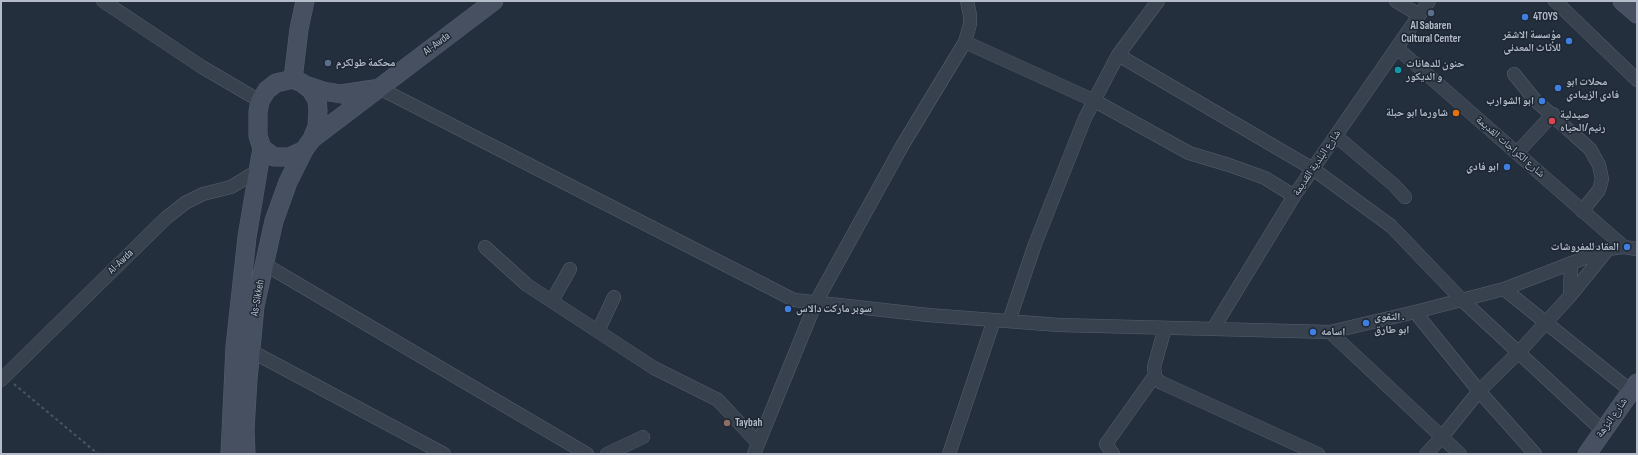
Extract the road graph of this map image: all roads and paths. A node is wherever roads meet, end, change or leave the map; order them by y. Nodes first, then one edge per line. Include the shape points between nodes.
1 (103, 1) edge
2 (305, 1) edge
3 (494, 1) edge
4 (967, 1) edge
5 (1158, 1) edge
6 (1396, 1) edge
7 (1430, 1) edge
8 (1555, 1) edge
9 (1622, 1) edge
10 (1637, 14) edge
11 (1419, 15) junction
12 (965, 42) junction
13 (1397, 48) junction
14 (1118, 55) junction
15 (1514, 74) dead end
16 (1637, 80) edge
17 (299, 82) junction
18 (379, 88) junction
19 (260, 101) junction
20 (1095, 101) junction
21 (1553, 114) junction
22 (1336, 136) junction
23 (308, 144) junction
24 (262, 148) junction
25 (1517, 153) junction
26 (1313, 169) junction
27 (259, 170) junction
28 (1294, 196) junction
29 (1405, 197) dead end
30 (1582, 211) junction
31 (485, 247) dead end
32 (1630, 248) edge
33 (1608, 249) junction
34 (1571, 263) junction
35 (264, 264) junction
36 (570, 269) dead end
37 (1504, 289) junction
38 (1570, 296) junction
39 (614, 297) dead end
40 (1462, 300) junction
41 (552, 301) junction
42 (816, 302) junction
43 (1415, 312) junction
44 (994, 320) junction
45 (1008, 321) junction
46 (1545, 322) junction
47 (1165, 328) junction
48 (1212, 329) junction
49 (598, 331) junction
50 (1330, 332) junction
51 (251, 351) junction
52 (1519, 352) junction
53 (1155, 375) junction
54 (3, 378) edge
55 (1634, 387) edge
56 (1479, 391) junction
57 (1603, 431) junction
58 (1442, 437) junction
59 (643, 438) dead end
60 (756, 449) edge
61 (98, 454) edge
62 (230, 454) edge
63 (246, 454) edge
64 (444, 454) edge
65 (587, 454) edge
66 (607, 454) edge
67 (949, 454) edge
68 (1113, 454) edge
69 (1318, 454) edge
70 (1426, 454) edge
71 (1460, 454) edge
72 (1535, 454) edge
73 (1587, 454) edge

1 - 19 street via 202,67
2 - 17 street via 299,29
3 - 18 street, Al-Awda
4 - 12 street via 970,24
5 - 14 street
6 - 11 street
7 - 11 street, شارع البلدية القديمة
8 - 16 street
9 - 10 street
11 - 13 street, شارع البلدية القديمة
12 - 20 street
12 - 42 street via 902,146
13 - 22 street, شارع البلدية القديمة
13 - 25 street, شارع الكراجات القديمة
14 - 20 street
14 - 26 street
15 - 21 street via 1535,100
17 - 18 street via 323,91 341,94
17 - 19 street via 276,83 267,90
17 - 23 street via 311,90 318,105 317,128
18 - 23 street, Al-Awda
18 - 42 street via 794,300
19 - 24 street via 258,136
20 - 28 street via 1175,147 1265,178
20 - 45 street via 1085,118 1038,236
21 - 25 street
21 - 30 street via 1590,149 1599,165 1602,179 1599,190
22 - 26 street, شارع البلدية القديمة
22 - 29 street
23 - 24 street via 289,157 274,157
23 - 35 street, As-Sikkeh via 288,182
24 - 27 street, As-Sikkeh
25 - 30 street, شارع الكراجات القديمة
26 - 28 street, شارع البلدية القديمة
26 - 40 street via 1391,226
27 - 54 street, Al-Awda via 230,187 203,194 185,203 166,218
27 - 62 street, As-Sikkeh via 247,237 235,347
28 - 48 street, شارع البلدية القديمة
30 - 32 street, شارع الكراجات القديمة
31 - 41 street via 527,285
32 - 33 street
33 - 34 street
33 - 38 street
34 - 37 street
34 - 38 street
35 - 51 street, As-Sikkeh via 255,306
35 - 65 street
36 - 41 street
37 - 40 street
37 - 46 street
38 - 46 street
39 - 49 street
40 - 43 street
40 - 52 street
41 - 49 street
42 - 44 street
42 - 60 street
43 - 50 street
43 - 56 street
44 - 45 street
44 - 67 street
45 - 47 street
46 - 52 street
46 - 55 street
47 - 48 street
47 - 53 street via 1154,367
48 - 50 street
49 - 60 street via 654,368 718,400
50 - 58 street
51 - 63 street, As-Sikkeh
51 - 64 street
52 - 56 street
52 - 57 street
53 - 68 street via 1106,444
53 - 69 street via 1162,383
54 - 61 path
55 - 57 street, شارع النزهة
56 - 58 street
56 - 72 street
57 - 73 street, شارع النزهة
58 - 70 street
58 - 71 street
59 - 66 street

